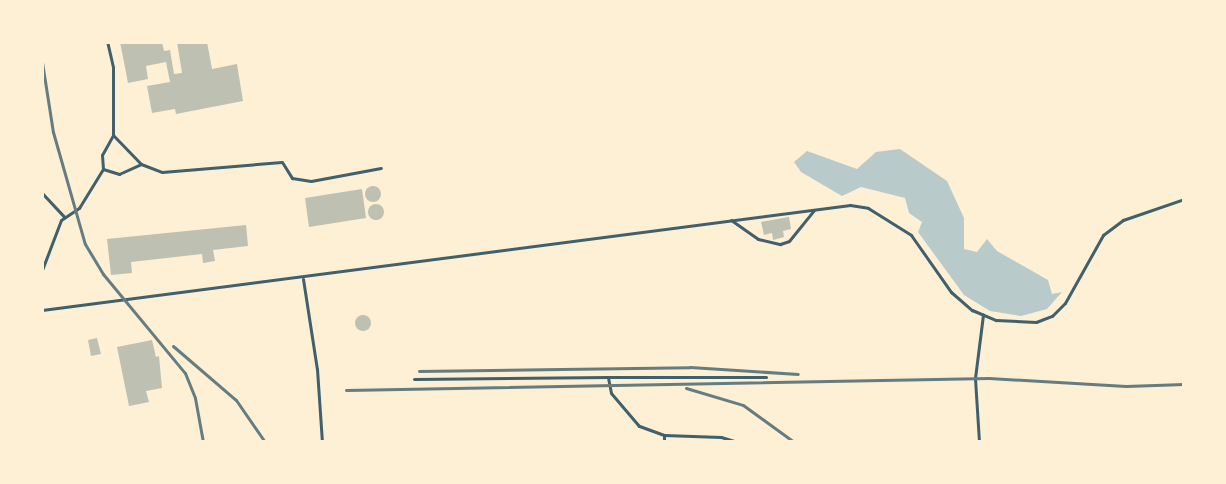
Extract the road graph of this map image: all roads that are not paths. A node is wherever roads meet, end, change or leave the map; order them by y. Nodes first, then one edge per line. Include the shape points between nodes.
1 (107, 42) edge
2 (113, 135) junction
3 (141, 164) junction
4 (381, 168) dead end
5 (103, 169) junction
6 (42, 193) edge
7 (1184, 199) edge
8 (814, 210) junction
9 (64, 217) junction
10 (731, 220) junction
11 (42, 270) edge
12 (303, 279) junction
13 (42, 310) edge
14 (983, 315) junction
15 (608, 377) junction
16 (766, 377) dead end
17 (414, 379) dead end
18 (664, 435) junction
19 (322, 442) edge
20 (664, 442) edge
21 (737, 442) edge
22 (979, 442) edge

1 - 2 lane via 113,67
2 - 3 lane
2 - 5 lane via 102,155
3 - 4 lane via 162,172 282,162 292,178 311,181
3 - 5 lane via 119,174
5 - 9 lane via 83,203
6 - 9 lane
7 - 14 lane via 1123,220 1103,235 1065,303 1052,316 1019,323
8 - 10 lane
8 - 10 lane via 789,241 780,244 758,239
8 - 14 lane via 849,205 868,208 888,219 911,235 951,291
9 - 11 lane
10 - 12 lane
12 - 13 lane
12 - 19 lane via 317,369
14 - 22 lane via 975,378
15 - 16 lane
15 - 17 lane
15 - 18 lane via 612,393 639,426
18 - 20 lane
18 - 21 lane via 721,437

